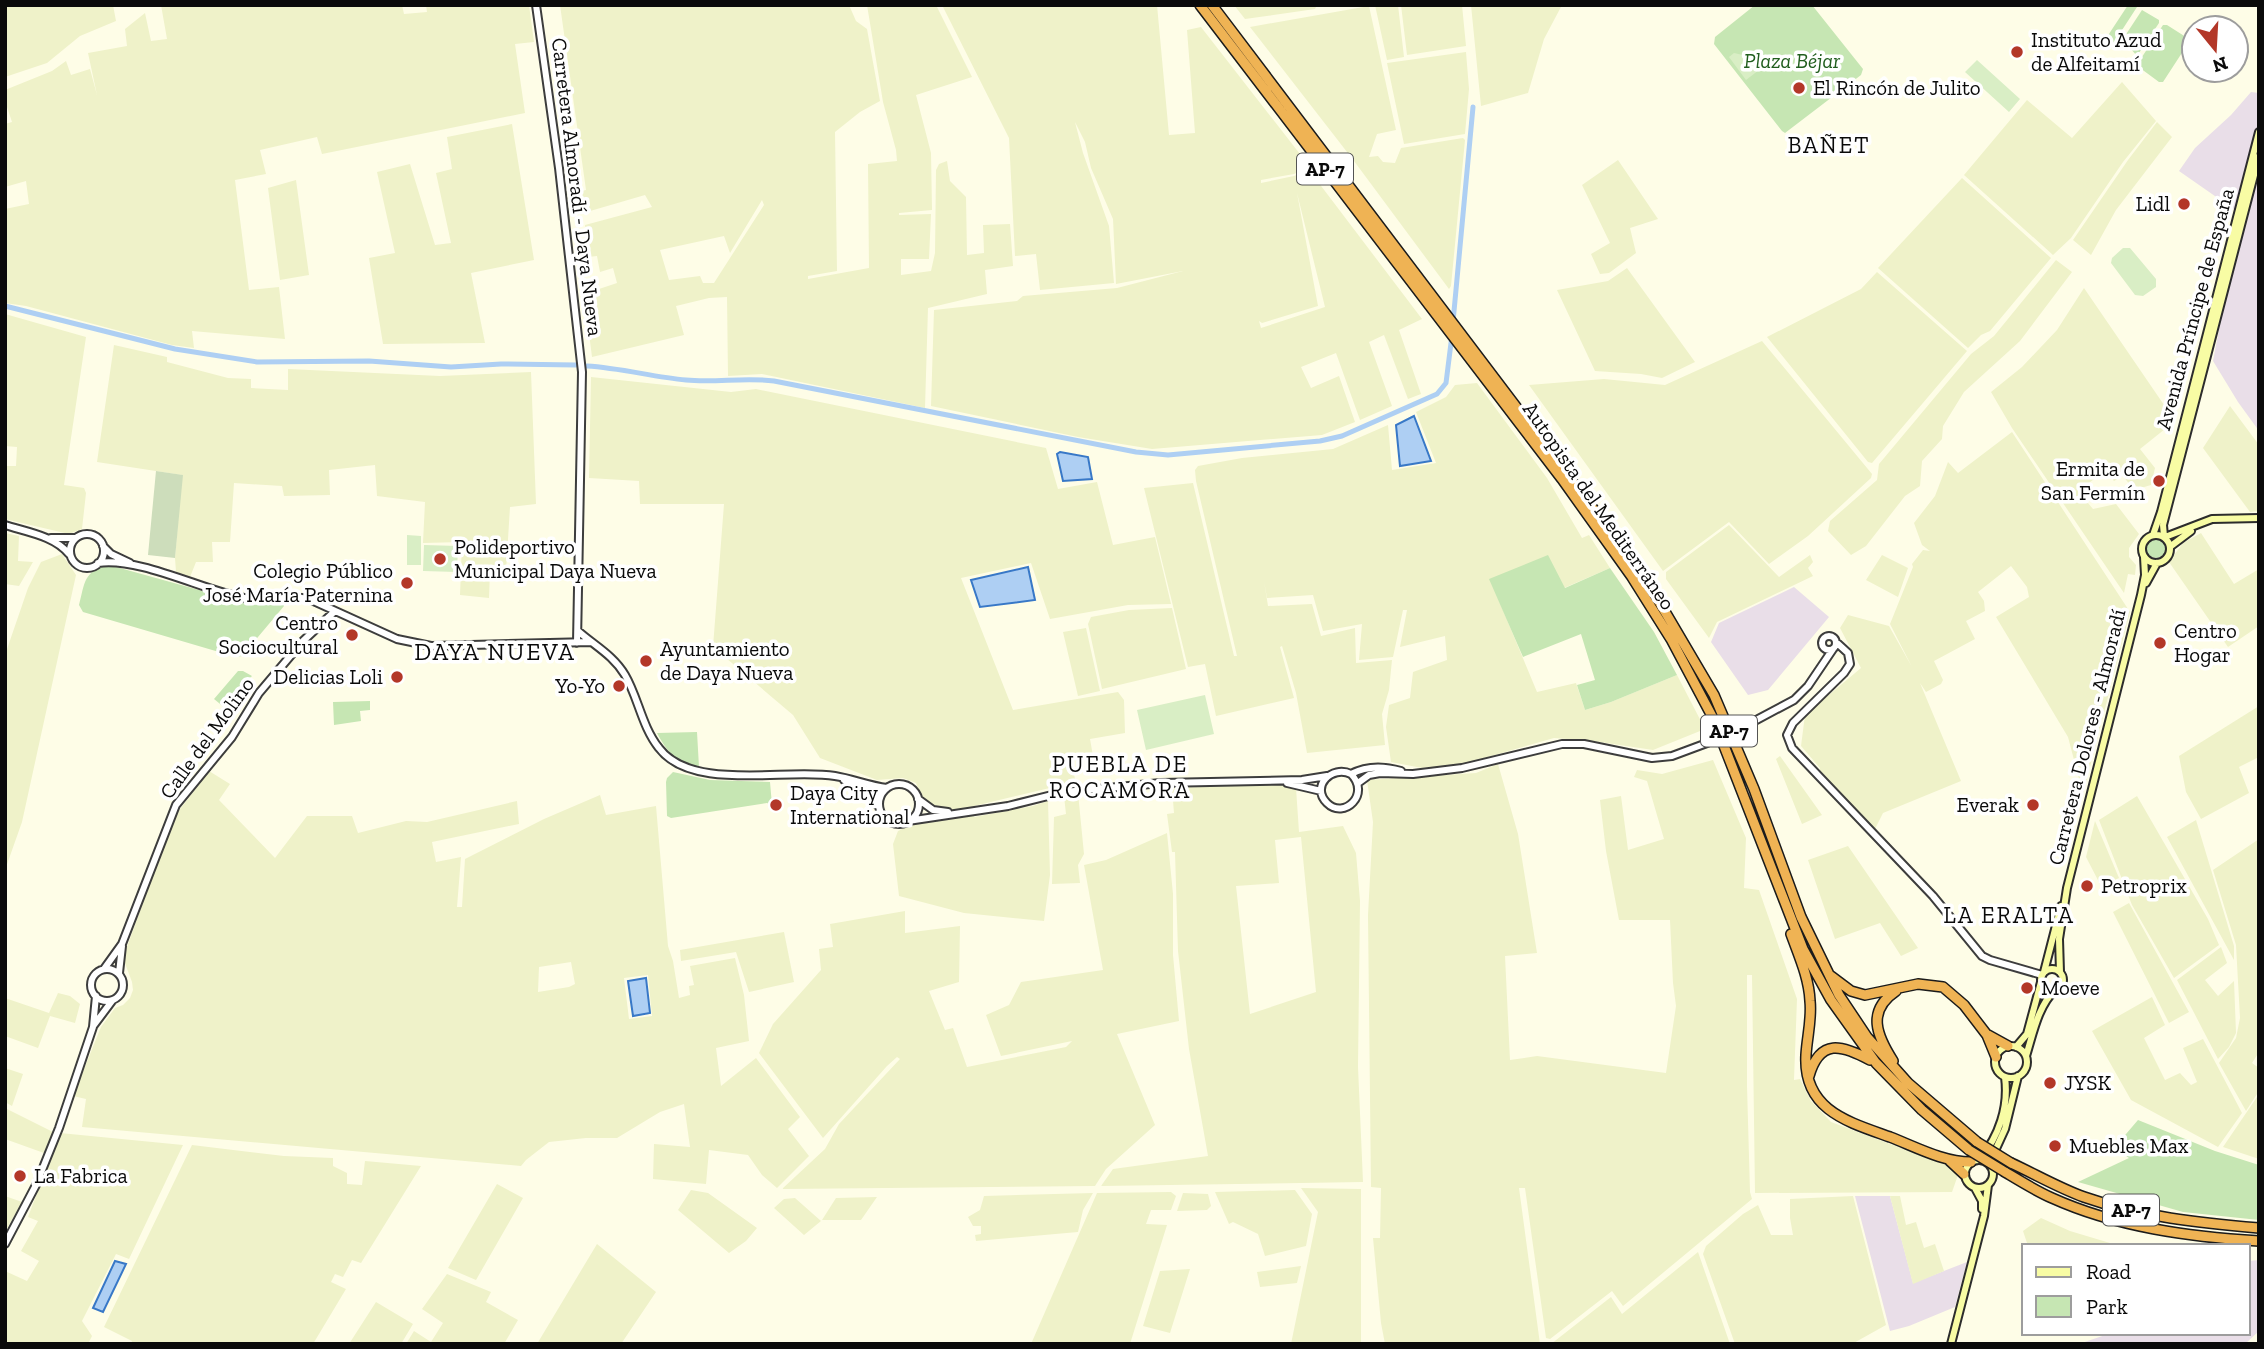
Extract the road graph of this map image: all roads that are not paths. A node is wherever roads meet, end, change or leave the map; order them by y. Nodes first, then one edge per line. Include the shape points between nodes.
1 (536, 5) edge
2 (1200, 5) edge
3 (1212, 5) edge
4 (2259, 132) edge
5 (2259, 156) edge
6 (1453, 329) junction
7 (2259, 518) edge
8 (2233, 519) junction
9 (5, 525) edge
10 (2153, 535) junction
11 (77, 537) junction
12 (2164, 537) junction
13 (46, 538) junction
14 (103, 546) junction
15 (2171, 546) junction
16 (71, 557) junction
17 (2144, 557) junction
18 (98, 563) junction
19 (2158, 563) junction
20 (138, 567) junction
21 (2141, 595) junction
22 (335, 611) junction
23 (578, 631) junction
24 (590, 642) junction
25 (577, 643) junction
26 (1834, 647) junction
27 (1823, 648) junction
28 (1821, 666) junction
29 (1351, 774) junction
30 (1413, 774) junction
31 (1327, 776) junction
32 (839, 777) junction
33 (1278, 781) junction
34 (1358, 783) junction
35 (887, 788) junction
36 (1321, 791) junction
37 (918, 799) junction
38 (879, 808) junction
39 (957, 813) junction
40 (908, 821) junction
41 (2067, 888) junction
42 (1783, 898) junction
43 (122, 944) junction
44 (104, 969) junction
45 (1826, 972) junction
46 (2060, 972) junction
47 (119, 973) junction
48 (2042, 977) junction
49 (1899, 989) junction
50 (2056, 990) junction
51 (96, 996) junction
52 (113, 1000) junction
53 (93, 1027) junction
54 (1987, 1035) junction
55 (2012, 1046) junction
56 (2026, 1056) junction
57 (1996, 1057) junction
58 (1876, 1063) junction
59 (2018, 1076) junction
60 (2005, 1077) junction
61 (1808, 1078) junction
62 (1908, 1083) junction
63 (1949, 1160) junction
64 (1976, 1161) junction
65 (1989, 1164) junction
66 (1964, 1174) junction
67 (1988, 1185) junction
68 (1975, 1188) junction
69 (2259, 1228) edge
70 (2259, 1241) edge
71 (5, 1244) edge
72 (1949, 1344) edge

1 - 23 street, Carretera Almoradí - Daya Nueva via 582,372
2 - 6 highway, Autopista del Mediterráneo / AP-7
3 - 6 highway, Autopista del Mediterráneo / AP-7
4 - 10 main road, Avenida Príncipe de España
5 - 12 main road, Avenida Príncipe de España via 2163,525
6 - 42 highway, Autopista del Mediterráneo / AP-7 via 1632,577 1671,639 1714,720
6 - 45 highway, Autopista del Mediterráneo / AP-7 via 1644,576 1714,695
7 - 8 main road
8 - 12 main road via 2211,519
8 - 15 main road via 2187,532
9 - 13 street
10 - 12 main road
10 - 17 main road via 2143,542
11 - 13 street
11 - 14 street via 94,536
11 - 16 street
12 - 15 main road
13 - 16 street
14 - 18 street
14 - 20 street
15 - 19 main road via 2168,558
16 - 18 street via 82,567
17 - 19 main road
17 - 21 main road
18 - 20 street
19 - 21 main road
20 - 22 street via 243,597 267,601 304,598
21 - 41 main road, Carretera Dolores - Almoradí
22 - 25 street via 397,639 431,646
22 - 43 street, Calle del Molino via 259,693 232,737 176,805
23 - 24 street
23 - 25 street, Carretera Almoradí - Daya Nueva
24 - 25 street
24 - 32 street via 607,653 626,676 657,746 682,766 711,772
26 - 27 street
26 - 27 street via 1832,637 1826,637
26 - 28 street
26 - 48 street via 1846,650 1847,668 1793,723 1788,742 1933,896 1982,956
27 - 28 street
28 - 30 street, bridge via 1794,700 1682,753 1662,758 1562,744 1462,768
29 - 30 street via 1382,767
29 - 31 street via 1340,771
29 - 34 street
30 - 34 street via 1380,773
31 - 33 street
31 - 36 street
32 - 35 street
32 - 38 street
33 - 36 street
33 - 39 street via 1175,782 1063,792
34 - 36 street via 1358,795 1345,807 1327,803
35 - 37 street via 903,785
35 - 38 street
37 - 39 street via 933,810
37 - 40 street via 917,812
38 - 40 street via 892,823
39 - 40 street
41 - 46 main road, Carretera Dolores - Almoradí via 2059,939
41 - 48 main road, Carretera Dolores - Almoradí
42 - 58 highway, Autopista del Mediterráneo / AP-7 via 1817,976
42 - 61 highway via 1809,988
43 - 44 street
43 - 47 street
44 - 47 street
44 - 51 street via 92,978
45 - 49 highway via 1857,993 1874,995
45 - 62 highway, Autopista del Mediterráneo / AP-7 via 1867,1037
46 - 48 main road via 2054,969
46 - 50 main road via 2062,982
47 - 52 street via 124,989
48 - 50 main road via 2048,990
48 - 55 main road, Carretera Dolores - Almoradí via 2027,1034
49 - 54 highway via 1927,984 1943,987
49 - 62 highway via 1883,1003 1877,1025 1885,1049
50 - 56 main road via 2040,1013
51 - 52 street
51 - 53 street
52 - 53 street
53 - 71 street via 36,1185
54 - 55 highway
54 - 57 highway
55 - 56 main road
55 - 57 main road
56 - 59 main road via 2025,1070
57 - 60 main road via 1997,1069
58 - 61 highway via 1835,1047 1816,1058
58 - 70 highway, Autopista del Mediterráneo / AP-7, bridge via 1969,1150 2052,1198 2097,1214 2209,1238
59 - 60 main road
59 - 65 main road via 2005,1129
60 - 64 main road via 2003,1115 1993,1140
61 - 63 highway via 1820,1102 1836,1116
62 - 69 highway, Autopista del Mediterráneo / AP-7, bridge via 1977,1142 2084,1197 2190,1223
63 - 64 highway
63 - 66 highway
64 - 65 main road
64 - 66 main road
65 - 67 main road via 1993,1172
66 - 68 main road
67 - 68 main road
67 - 72 main road via 1982,1225
68 - 72 main road via 1982,1208

